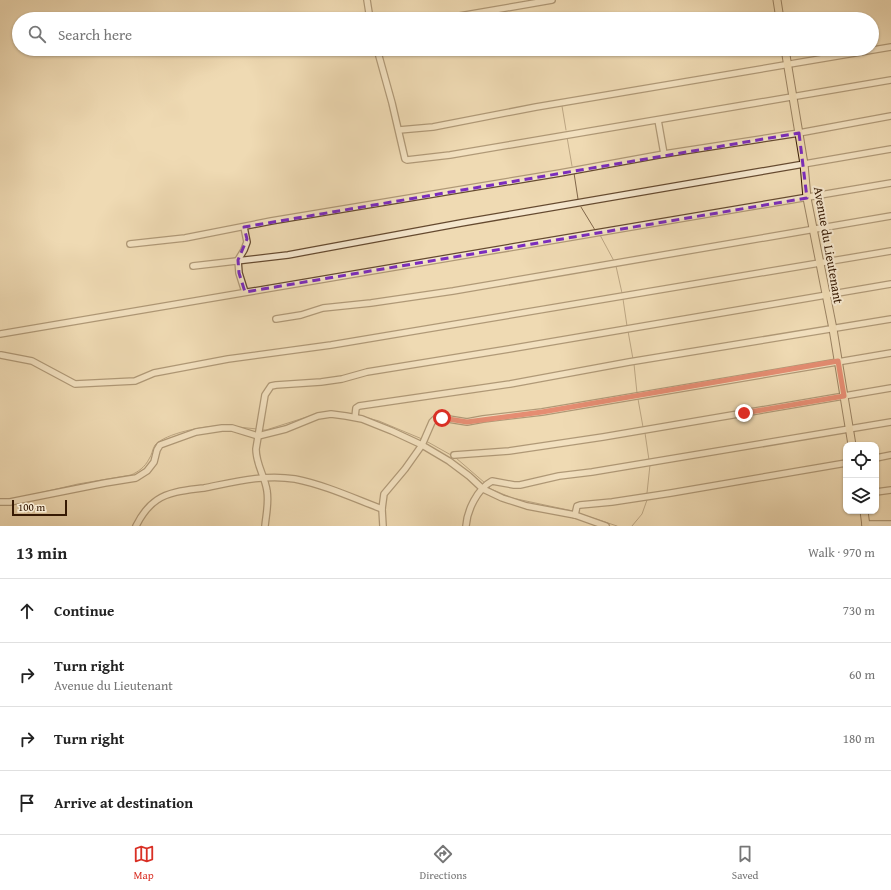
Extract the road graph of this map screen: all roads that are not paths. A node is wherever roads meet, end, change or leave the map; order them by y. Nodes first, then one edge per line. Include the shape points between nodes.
1 (368, 0) edge
2 (552, 0) edge
3 (777, 0) edge
4 (369, 12) edge
5 (483, 12) edge
6 (779, 12) edge
7 (891, 47) edge
8 (879, 49) edge
9 (379, 56) edge
10 (786, 56) edge
11 (842, 56) edge
12 (787, 66) junction
13 (891, 80) edge
14 (793, 97) junction
15 (891, 116) edge
16 (658, 120) junction
17 (399, 130) junction
18 (799, 133) junction
19 (891, 149) edge
20 (664, 154) junction
21 (804, 164) junction
22 (891, 183) edge
23 (807, 198) junction
24 (891, 216) edge
25 (244, 227) junction
26 (814, 230) junction
27 (130, 244) dead end
28 (891, 251) edge
29 (238, 260) junction
30 (820, 262) junction
31 (193, 266) dead end
32 (891, 284) edge
33 (245, 292) junction
34 (826, 295) junction
35 (276, 319) dead end
36 (891, 319) edge
37 (833, 329) junction
38 (0, 334) edge
39 (891, 352) edge
40 (1, 355) dead end
41 (838, 361) junction
42 (891, 388) edge
43 (844, 396) junction
44 (355, 415) junction
45 (891, 422) edge
46 (849, 429) junction
47 (259, 432) junction
48 (851, 442) edge
49 (422, 445) junction
50 (454, 455) dead end
51 (891, 455) edge
52 (879, 457) edge
53 (843, 464) edge
54 (262, 478) junction
55 (485, 486) junction
56 (891, 490) edge
57 (879, 492) edge
58 (0, 502) edge
59 (382, 509) junction
60 (575, 513) junction
61 (864, 514) edge
62 (891, 524) edge
63 (866, 525) edge
64 (136, 526) edge
65 (265, 526) edge
66 (383, 526) edge
67 (466, 526) edge
68 (606, 526) edge

1 - 4 street
2 - 5 street
3 - 6 main road
7 - 8 street
9 - 17 street
10 - 12 main road, Avenue du Lieutenant
11 - 12 street
12 - 14 main road, Avenue du Lieutenant
12 - 17 street via 536,107 434,127
13 - 14 street
14 - 16 street
14 - 18 main road, Avenue du Lieutenant
15 - 18 street
16 - 17 street via 412,160 405,159
16 - 20 street
18 - 20 street
18 - 21 main road, Avenue du Lieutenant
19 - 21 street
20 - 25 street
21 - 23 main road, Avenue du Lieutenant
21 - 29 street via 295,254
22 - 23 street
23 - 26 main road, Avenue du Lieutenant
23 - 33 street
24 - 26 street
25 - 27 street via 185,238
25 - 29 street via 247,242
26 - 30 main road, Avenue du Lieutenant
26 - 35 street via 430,295 323,308
28 - 30 street
29 - 31 street
29 - 33 street
30 - 34 main road, Avenue du Lieutenant
30 - 40 street via 339,344 228,359 154,373 135,381 75,384 32,362
32 - 34 street
33 - 38 street
34 - 37 main road, Avenue du Lieutenant
34 - 47 street via 366,372 342,379 276,384 271,386 265,395
36 - 37 street
37 - 41 main road, Avenue du Lieutenant
37 - 44 street via 510,384 359,406
39 - 41 street
41 - 43 main road, Avenue du Lieutenant
41 - 49 street via 542,412 467,422 435,419
42 - 43 street
43 - 46 main road, Avenue du Lieutenant
43 - 50 street via 603,437 509,451
44 - 47 street via 318,416 286,429
44 - 49 street
45 - 46 street
46 - 48 main road, Avenue du Lieutenant
46 - 55 street via 520,485 492,481
47 - 54 street via 256,456
47 - 58 street via 222,428 196,432 160,445 154,462 147,471 136,478
49 - 55 street
49 - 59 street via 386,490
51 - 52 street
53 - 60 street via 671,493 580,505 577,506
54 - 59 street via 306,482
54 - 64 street via 163,496 151,505
54 - 65 street via 268,499
55 - 60 street via 512,502
55 - 67 street via 471,505
56 - 57 street
59 - 66 street
60 - 68 street
61 - 63 main road
62 - 63 street

